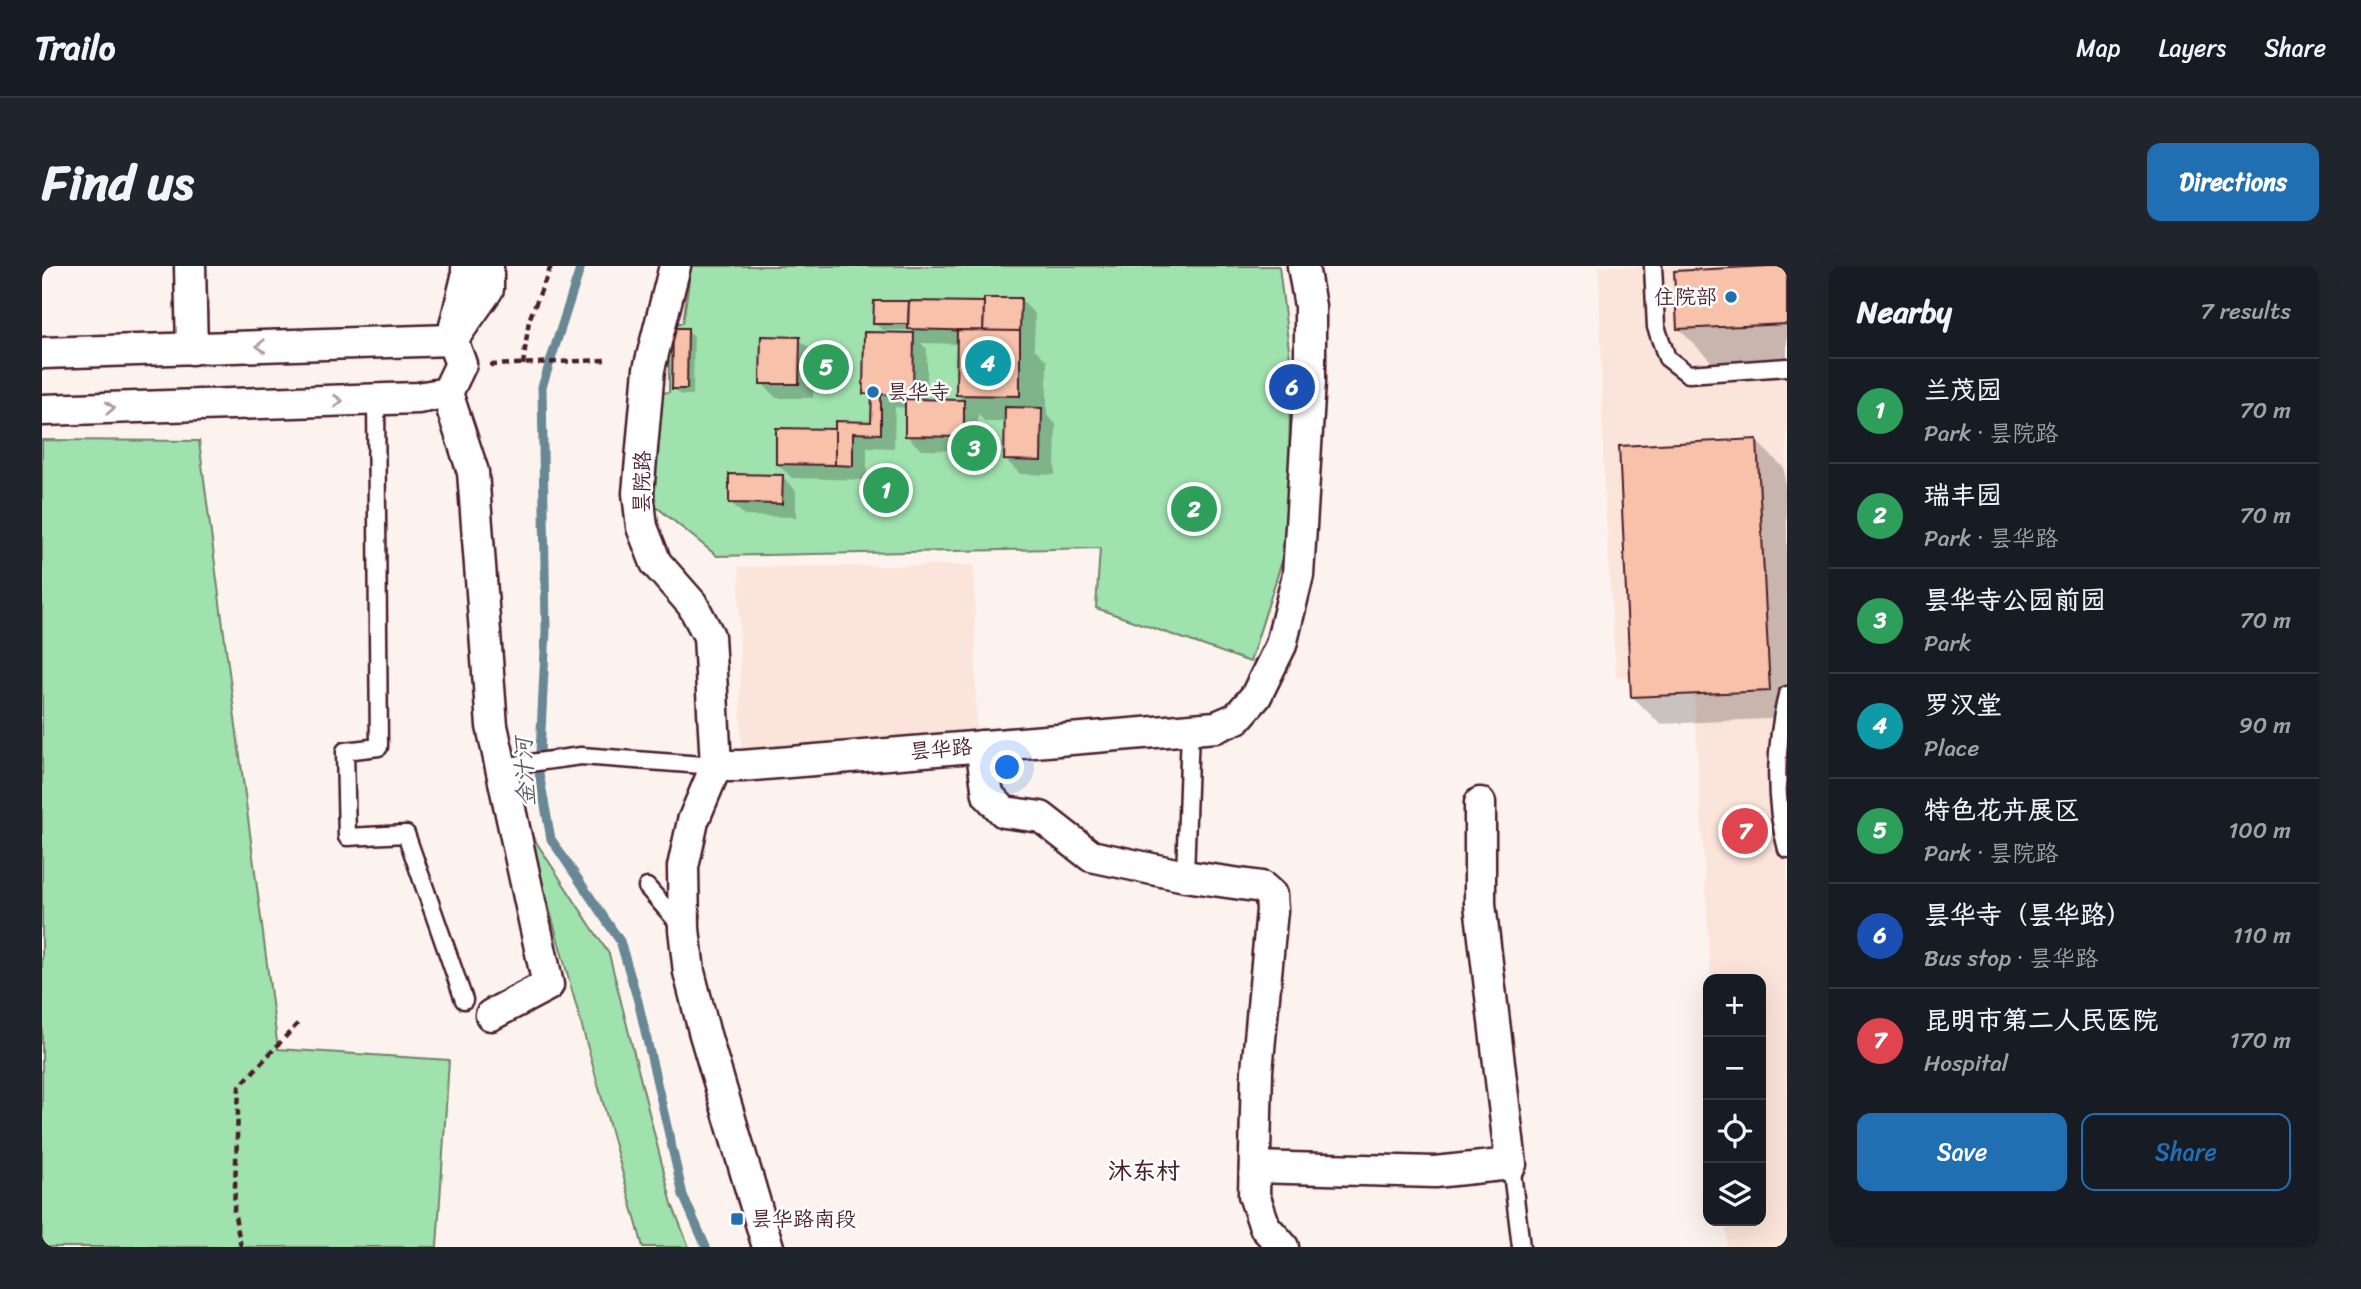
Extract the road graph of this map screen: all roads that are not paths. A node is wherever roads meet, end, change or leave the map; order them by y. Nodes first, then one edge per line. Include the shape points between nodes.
1 (190, 266) edge
2 (467, 266) edge
3 (488, 266) edge
4 (675, 266) edge
5 (1303, 266) edge
6 (1653, 266) edge
7 (452, 340) junction
8 (192, 349) junction
9 (42, 353) edge
10 (1787, 367) edge
11 (447, 393) junction
12 (376, 400) junction
13 (42, 410) edge
14 (1787, 695) edge
15 (1190, 729) junction
16 (981, 746) junction
17 (716, 766) junction
18 (500, 767) junction
19 (1480, 803) dead end
20 (1787, 849) edge
21 (1185, 876) junction
22 (647, 887) dead end
23 (684, 929) junction
24 (464, 1000) dead end
25 (491, 1016) dead end
26 (1511, 1164) junction
27 (1255, 1167) junction
28 (768, 1247) edge
29 (1283, 1247) edge
30 (1521, 1247) edge

1 - 8 street
2 - 7 street
3 - 7 street via 488,289
4 - 17 street, 昙院路 via 649,369 638,493 642,527 656,563 692,604 709,636
5 - 15 street, 昙华路 via 1310,306 1310,382 1298,575 1281,645 1256,695 1237,718 1216,727
6 - 10 lane via 1656,327 1667,358 1688,374
7 -> 8 street
7 - 11 street via 461,364
8 - 9 street
11 - 12 street
11 - 18 street via 473,472 492,726
13 -> 12 street
12 - 24 lane via 379,747 345,751 347,837 406,834
14 - 20 lane via 1777,754 1780,823
15 - 16 street, 昙华路
15 - 21 lane
16 - 17 street, 昙华路
16 - 21 street via 988,795 1004,812 1041,817 1091,856
17 - 18 lane via 581,756
17 - 23 street via 693,821 683,867
18 - 25 street via 548,985
19 - 26 street via 1480,904
21 - 27 street via 1262,887 1271,895 1257,1071
22 - 23 lane
23 - 28 street via 704,1031
26 - 27 street via 1435,1172
26 - 30 lane
27 - 29 street via 1254,1195 1265,1227

